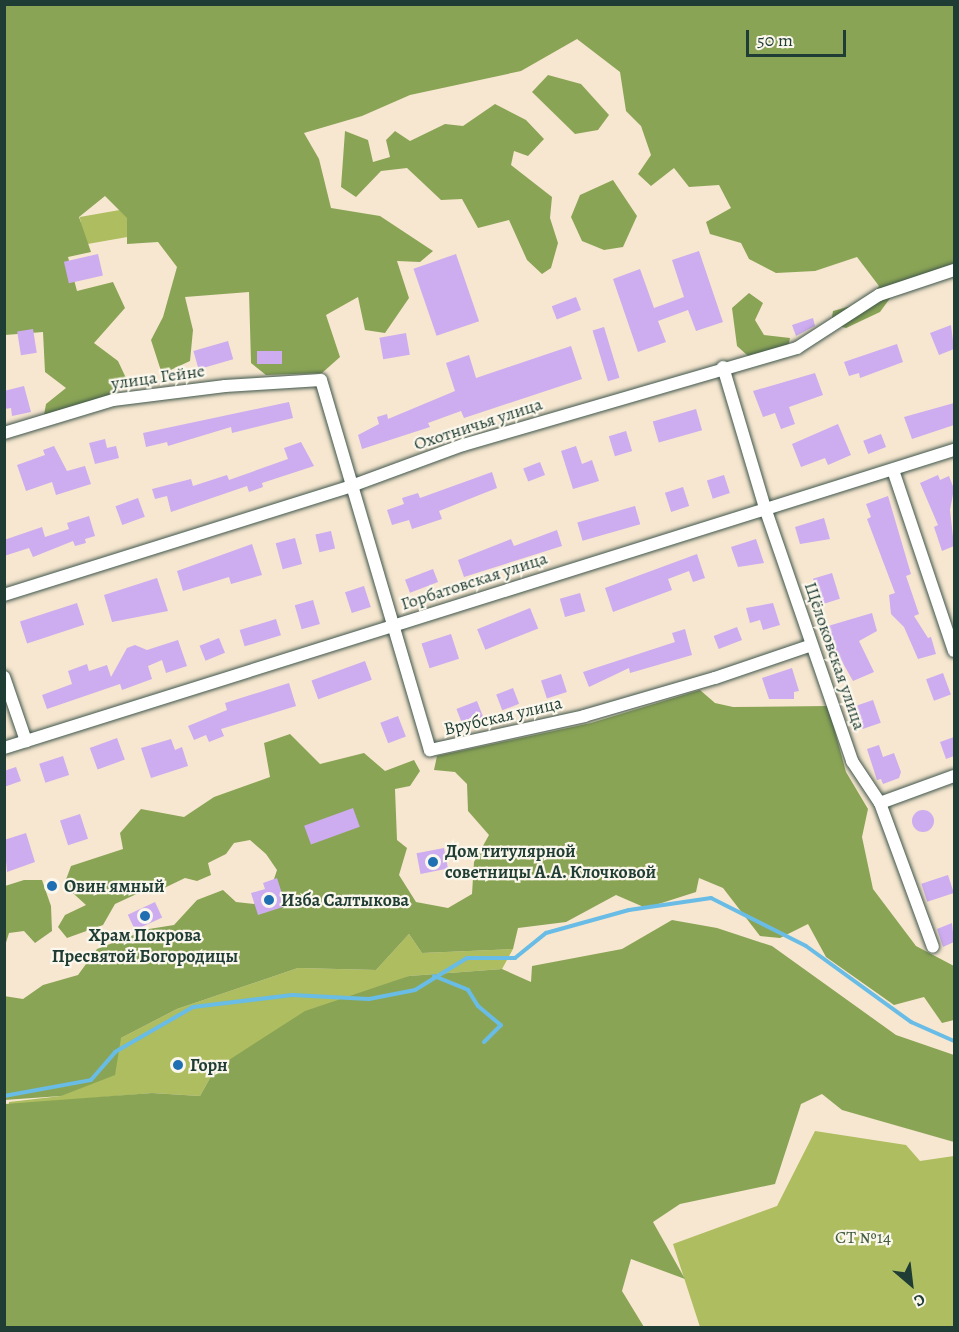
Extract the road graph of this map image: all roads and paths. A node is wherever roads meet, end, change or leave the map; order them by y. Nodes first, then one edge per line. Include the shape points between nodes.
1 (954, 270) edge
2 (723, 367) junction
3 (321, 380) joint
4 (4, 433) edge
5 (954, 450) edge
6 (893, 470) junction
7 (354, 485) junction
8 (765, 508) junction
9 (4, 595) edge
10 (394, 625) junction
11 (812, 645) junction
12 (954, 651) edge
13 (4, 677) edge
14 (26, 741) junction
15 (4, 748) edge
16 (954, 776) edge
17 (880, 803) junction
18 (933, 947) dead end

1 - 2 street, Охотничья улица via 879,295 797,348
2 - 7 street, Охотничья улица via 463,446
2 - 8 street, Щёлоковская улица
3 - 4 street, улица Гейне via 225,386 113,400
3 - 7 street, Врубская улица
5 - 6 street, Горбатовская улица
6 - 8 street, Горбатовская улица
6 - 12 street
7 - 9 street, Охотничья улица
7 - 10 street, Врубская улица
8 - 10 street, Горбатовская улица
8 - 11 street, Щёлоковская улица
10 - 11 street, Врубская улица via 430,750 584,716
10 - 14 street, Горбатовская улица
11 - 17 street, Щёлоковская улица via 852,761
13 - 14 street
14 - 15 street, Горбатовская улица
16 - 17 street
17 - 18 street, Щёлоковская улица

